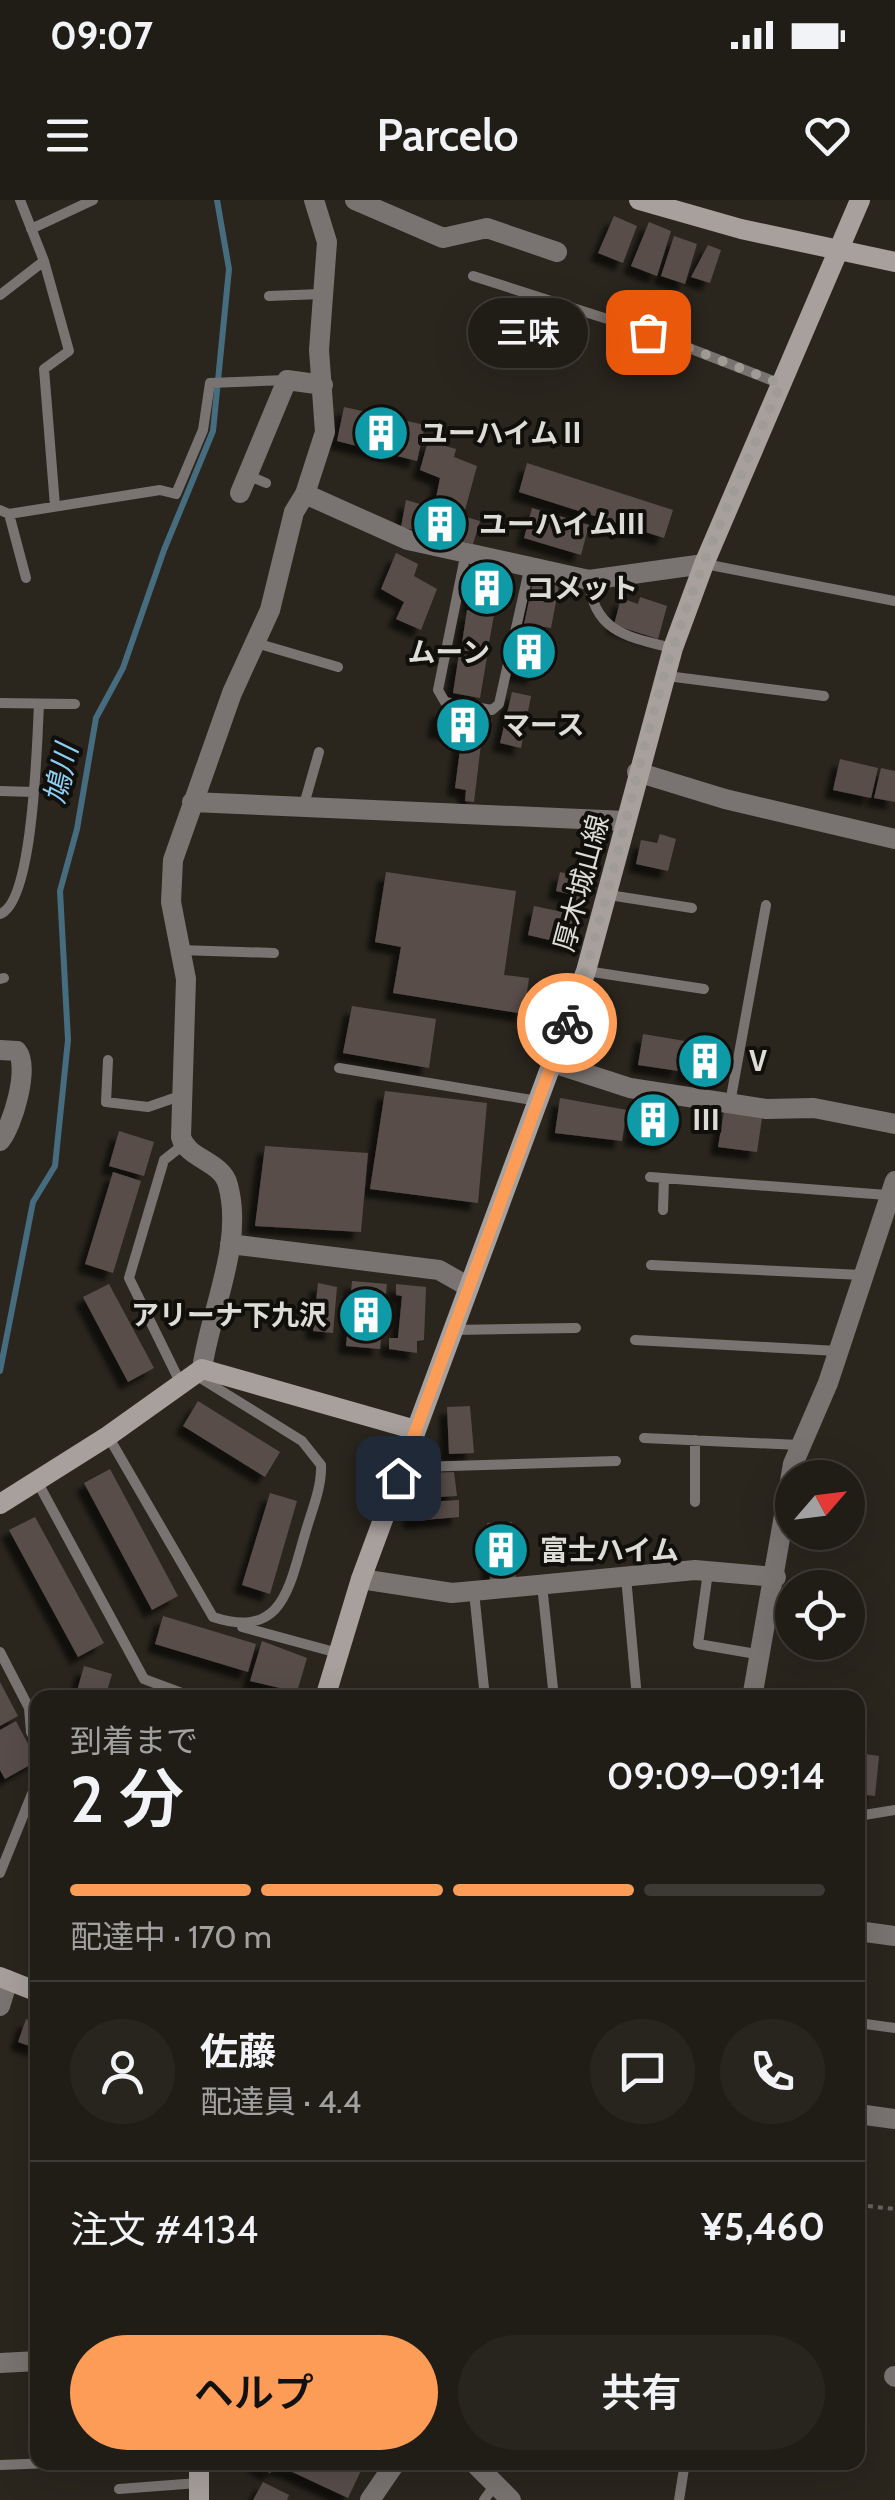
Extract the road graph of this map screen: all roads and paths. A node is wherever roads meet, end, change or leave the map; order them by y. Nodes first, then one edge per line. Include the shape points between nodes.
1 (20, 200) edge
2 (93, 200) edge
3 (314, 200) edge
4 (355, 200) edge
5 (860, 200) edge
6 (646, 201) edge
7 (31, 230) junction
8 (838, 250) junction
9 (546, 254) dead end
10 (44, 261) junction
11 (895, 262) edge
12 (473, 276) dead end
13 (321, 294) junction
14 (0, 295) edge
15 (270, 296) dead end
16 (287, 380) junction
17 (781, 384) junction
18 (323, 386) junction
19 (251, 484) dead end
20 (305, 494) junction
21 (55, 506) junction
22 (5, 512) edge
23 (466, 552) junction
24 (704, 564) junction
25 (529, 570) junction
26 (26, 578) dead end
27 (589, 580) junction
28 (895, 600) edge
29 (256, 644) junction
30 (673, 648) junction
31 (338, 667) dead end
32 (664, 676) junction
33 (824, 696) dead end
34 (0, 703) edge
35 (38, 704) junction
36 (75, 704) dead end
37 (318, 752) dead end
38 (637, 772) junction
39 (0, 791) edge
40 (34, 792) junction
41 (192, 802) junction
42 (304, 808) junction
43 (626, 822) junction
44 (895, 840) edge
45 (609, 894) junction
46 (766, 905) dead end
47 (692, 908) dead end
48 (0, 914) edge
49 (180, 950) junction
50 (274, 953) dead end
51 (586, 971) junction
52 (704, 989) dead end
53 (0, 1050) edge
54 (108, 1060) dead end
55 (553, 1063) junction
56 (339, 1068) dead end
57 (180, 1096) junction
58 (538, 1102) junction
59 (730, 1104) junction
60 (895, 1124) edge
61 (0, 1141) edge
62 (184, 1145) junction
63 (650, 1177) dead end
64 (664, 1178) junction
65 (891, 1188) edge
66 (663, 1210) dead end
67 (230, 1244) junction
68 (651, 1265) dead end
69 (862, 1275) junction
70 (469, 1287) junction
71 (576, 1328) dead end
72 (454, 1330) junction
73 (635, 1340) dead end
74 (839, 1350) junction
75 (192, 1375) junction
76 (416, 1430) junction
77 (108, 1436) junction
78 (644, 1438) dead end
79 (695, 1440) junction
80 (799, 1445) junction
81 (616, 1461) dead end
82 (404, 1463) junction
83 (38, 1483) junction
84 (694, 1502) dead end
85 (0, 1504) edge
86 (777, 1570) edge
87 (708, 1571) junction
88 (626, 1576) junction
89 (775, 1577) edge
90 (361, 1579) junction
91 (775, 1583) edge
92 (542, 1585) junction
93 (474, 1592) junction
94 (241, 1626) junction
95 (0, 1652) edge
96 (338, 1653) junction
97 (762, 1656) junction
98 (174, 1690) edge
99 (328, 1690) edge
100 (484, 1690) edge
101 (553, 1690) edge
102 (636, 1690) edge
103 (754, 1690) edge
104 (30, 1708) edge
105 (30, 1799) edge
106 (895, 1810) edge
107 (865, 1815) edge
108 (0, 1873) edge
109 (865, 1932) edge
110 (895, 1936) edge
111 (4, 1979) edge
112 (30, 1989) edge
113 (0, 2006) edge
114 (865, 2024) edge
115 (895, 2028) edge
116 (865, 2115) edge
117 (895, 2119) edge
118 (865, 2206) edge
119 (895, 2209) edge
120 (30, 2361) edge
121 (0, 2363) edge
122 (30, 2464) edge
123 (0, 2465) edge
124 (391, 2470) edge
125 (685, 2470) edge
126 (199, 2482) edge
127 (119, 2489) dead end
128 (490, 2492) edge
129 (370, 2500) edge
130 (511, 2500) edge
131 (679, 2500) edge

1 - 7 lane
2 - 7 lane
3 - 13 street via 327,242
4 - 9 street via 390,224 465,242 487,228
5 - 8 main road, 厚木城山線
6 - 8 main road
7 - 10 lane
8 - 11 main road
8 - 17 main road, 厚木城山線
10 - 14 lane
10 - 21 lane via 69,350 44,369
12 - 17 lane via 648,332
13 - 15 lane
13 - 18 street
16 - 18 street
16 - 19 street
16 - 21 lane via 210,383 203,430 176,494 160,490
17 - 24 main road, 厚木城山線
18 - 20 street via 325,432
20 - 23 street via 408,540
20 - 29 street
21 - 22 lane
22 - 26 lane
23 - 25 street
23 - 25 lane via 438,690 444,702 492,710 499,704
24 - 27 street
24 - 28 lane
24 - 30 main road, 厚木城山線
25 - 27 street
27 - 30 lane via 591,604 609,628
29 - 31 lane
29 - 41 street
30 - 32 main road, 厚木城山線
32 - 33 lane
32 - 38 main road, 厚木城山線
34 - 35 lane
35 - 36 lane
35 - 40 lane
37 - 42 lane
38 - 43 main road, 厚木城山線
38 - 44 street
39 - 40 lane
40 - 48 lane via 14,902
41 - 42 street
41 - 49 street via 173,860 171,902
42 - 43 street
43 - 45 main road, 厚木城山線
45 - 47 lane
45 - 51 main road, 厚木城山線
46 - 59 lane
49 - 50 lane
49 - 57 street via 186,979
51 - 52 lane
51 - 55 main road, 厚木城山線
53 - 61 street via 17,1051 23,1064
54 - 57 lane via 106,1102 148,1107
55 - 58 main road, 厚木城山線
55 - 59 street via 630,1088
56 - 58 lane
57 - 62 street
58 - 70 main road, 厚木城山線
59 - 60 street via 814,1108
62 - 67 street via 225,1177
62 - 75 lane via 164,1160 129,1278
63 - 64 lane
64 - 65 lane
64 - 66 lane
65 - 69 street
67 - 70 street via 439,1270
67 - 75 street
68 - 69 lane
69 - 74 street
70 - 72 main road, 厚木城山線
71 - 72 lane
72 - 76 main road, 厚木城山線
73 - 74 lane
74 - 80 street
75 - 76 main road
75 - 77 main road
75 - 94 lane via 302,1442 321,1465 286,1597 267,1616
76 - 82 main road, 厚木城山線
77 - 83 main road
77 - 94 lane via 202,1604 213,1618
78 - 79 lane
79 - 80 lane
79 - 84 lane
80 - 86 street
81 - 82 lane
82 - 90 main road, 厚木城山線
83 - 85 main road
83 - 98 lane via 144,1679
87 - 88 street
87 - 89 street
87 - 97 lane via 698,1644
88 - 92 street
88 - 102 lane
90 - 93 street via 426,1592
90 - 96 main road, 厚木城山線
91 - 97 street
92 - 93 street
92 - 101 lane
93 - 100 lane
94 - 96 lane
95 - 104 lane
96 - 99 main road, 厚木城山線
97 - 103 street
105 - 108 lane
106 - 107 lane
109 - 110 street
111 - 112 main road
111 - 113 street
114 - 115 lane
116 - 117 street
118 - 119 path
120 - 121 street
122 - 123 lane
124 - 129 street
125 - 131 lane
126 - 127 lane
128 - 130 street

